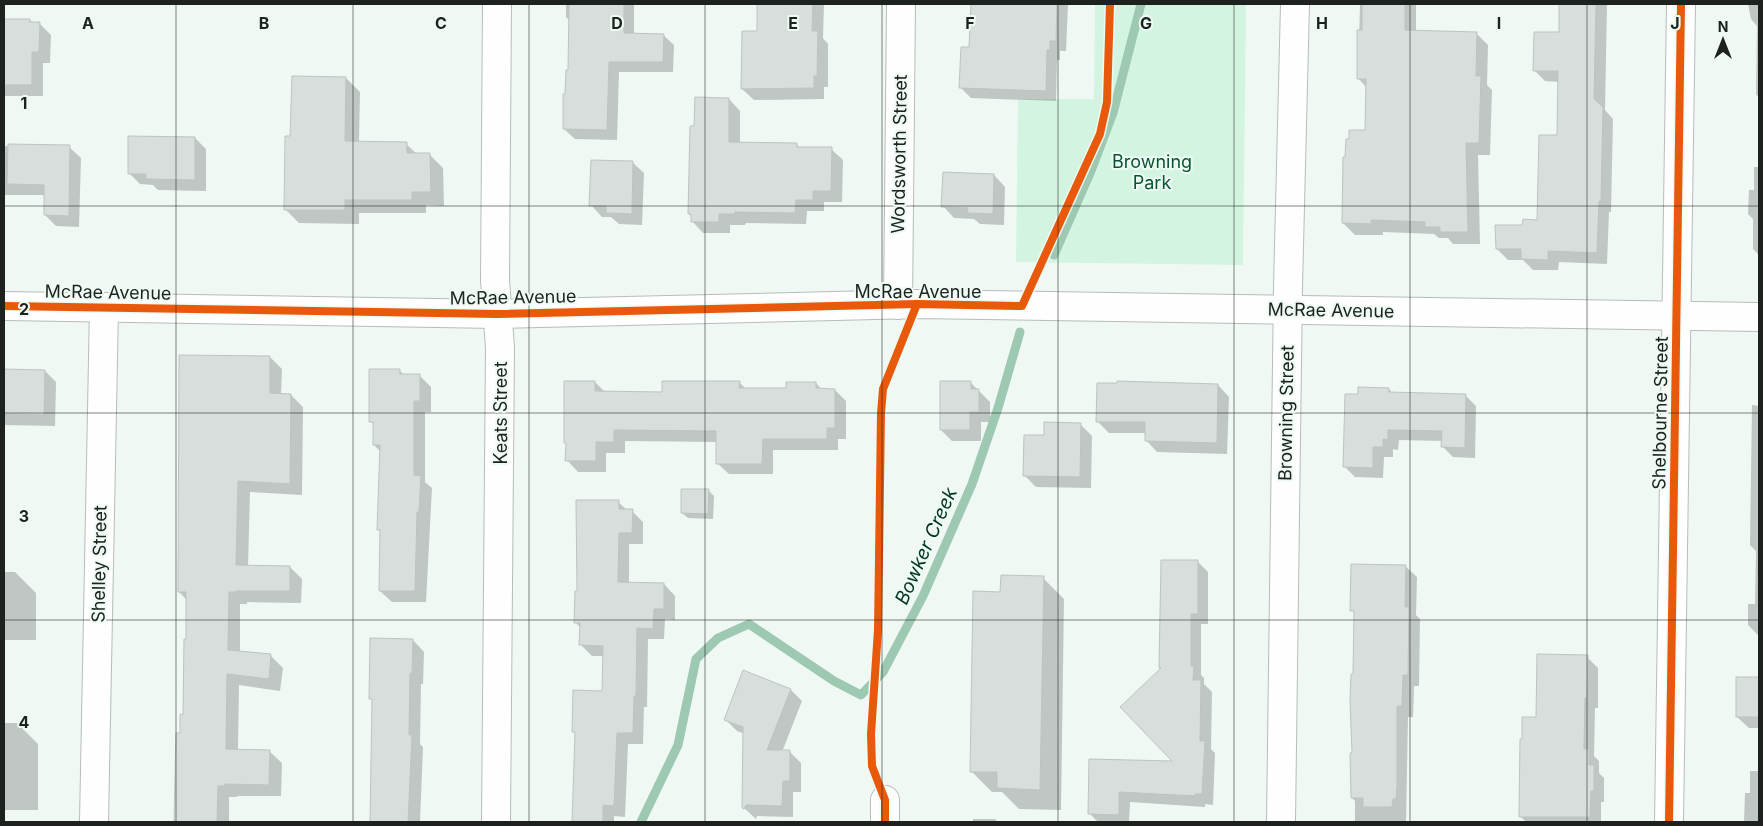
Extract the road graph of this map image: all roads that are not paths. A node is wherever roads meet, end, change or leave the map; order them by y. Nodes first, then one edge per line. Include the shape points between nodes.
1 (497, 4) edge
2 (901, 4) edge
3 (1295, 4) edge
4 (1681, 4) edge
5 (898, 305) junction
6 (4, 306) edge
7 (104, 307) junction
8 (1288, 309) junction
9 (497, 314) junction
10 (1677, 315) junction
11 (1759, 317) edge
12 (94, 822) edge
13 (496, 822) edge
14 (1281, 822) edge
15 (1669, 822) edge

1 - 9 street, Keats Street
2 - 5 street, Wordsworth Street
3 - 8 street, Browning Street
4 - 10 street, Shelbourne Street
5 - 8 street, McRae Avenue
5 - 9 street, McRae Avenue
6 - 7 street, McRae Avenue
7 - 9 street, McRae Avenue
7 - 12 street, Shelley Street
8 - 10 street, McRae Avenue
8 - 14 street, Browning Street
9 - 13 street, Keats Street via 500,358
10 - 11 street, McRae Avenue
10 - 15 street, Shelbourne Street

